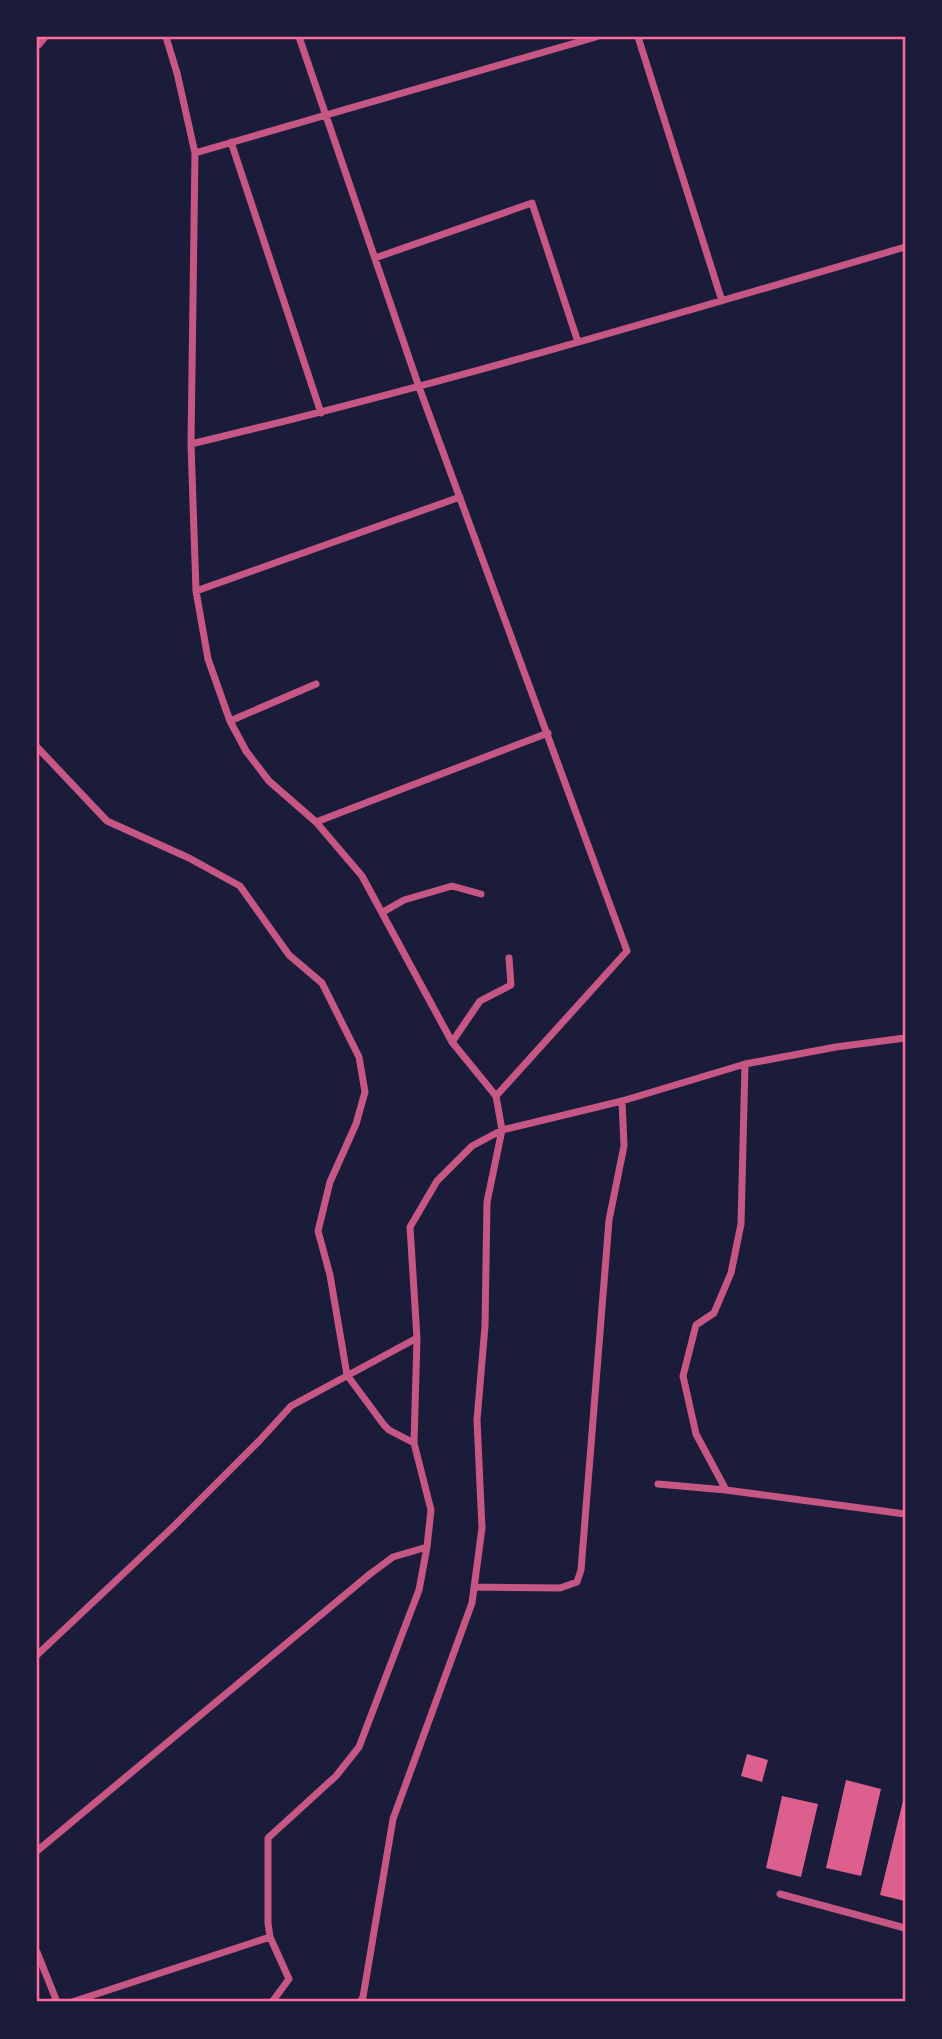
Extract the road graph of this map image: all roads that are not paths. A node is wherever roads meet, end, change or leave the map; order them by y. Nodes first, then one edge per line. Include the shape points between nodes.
1 (42, 37) edge
2 (166, 37) edge
3 (299, 37) edge
4 (596, 37) edge
5 (638, 37) edge
6 (37, 43) edge
7 (327, 114) junction
8 (231, 142) junction
9 (195, 153) junction
10 (905, 247) edge
11 (374, 258) junction
12 (722, 301) junction
13 (578, 342) junction
14 (419, 387) junction
15 (321, 413) junction
16 (191, 444) junction
17 (460, 497) junction
18 (196, 592) junction
19 (316, 684) dead end
20 (230, 721) junction
21 (548, 733) junction
22 (37, 747) edge
23 (316, 822) junction
24 (481, 894) dead end
25 (383, 912) junction
26 (509, 958) dead end
27 (905, 1038) edge
28 (452, 1042) junction
29 (746, 1065) junction
30 (496, 1096) junction
31 (622, 1101) junction
32 (502, 1130) junction
33 (417, 1338) junction
34 (346, 1375) junction
35 (414, 1443) junction
36 (658, 1484) dead end
37 (726, 1490) junction
38 (905, 1514) edge
39 (427, 1547) junction
40 (474, 1587) junction
41 (37, 1655) edge
42 (37, 1851) edge
43 (780, 1894) dead end
44 (905, 1928) edge
45 (270, 1937) junction
46 (37, 1952) edge
47 (57, 2002) edge
48 (72, 2002) edge
49 (272, 2002) edge
50 (360, 2002) edge

1 - 6 street
2 - 9 street
3 - 7 street
4 - 7 street
5 - 12 street
7 - 8 street
7 - 11 street
8 - 9 street
8 - 15 street
9 - 16 street
10 - 12 street
11 - 13 street via 532,203
11 - 14 street
12 - 13 street
13 - 14 street
14 - 15 street
14 - 17 street
15 - 16 street
16 - 18 street
17 - 18 street
17 - 21 street
18 - 20 street via 208,659
19 - 20 street
20 - 23 street via 269,780
21 - 23 street
21 - 30 street via 627,951
22 - 34 street via 107,821 240,886 289,955 322,983 359,1057 365,1092 330,1182 317,1231 330,1275
23 - 25 street via 362,876
24 - 25 street via 452,886 404,900
25 - 28 street
26 - 28 street via 511,985 480,1001
27 - 29 street
28 - 30 street
29 - 31 street
29 - 37 street via 741,1224 731,1273 714,1313 696,1325 683,1376 696,1434
30 - 32 street
31 - 32 street
31 - 40 street via 624,1146 609,1220 581,1570 577,1582 560,1588
32 - 33 street via 472,1146 437,1181 410,1227
32 - 40 street via 487,1202 485,1326 477,1420 482,1528
33 - 34 street
33 - 35 street
34 - 35 street via 389,1430
34 - 41 street via 291,1406 174,1526
35 - 39 street via 430,1510
36 - 37 street
37 - 38 street
39 - 42 street via 393,1557 370,1574
39 - 45 street via 419,1590 359,1747 335,1776 268,1838
40 - 50 street via 393,1819
43 - 44 street
45 - 48 street
45 - 49 street via 289,1979
46 - 47 street

